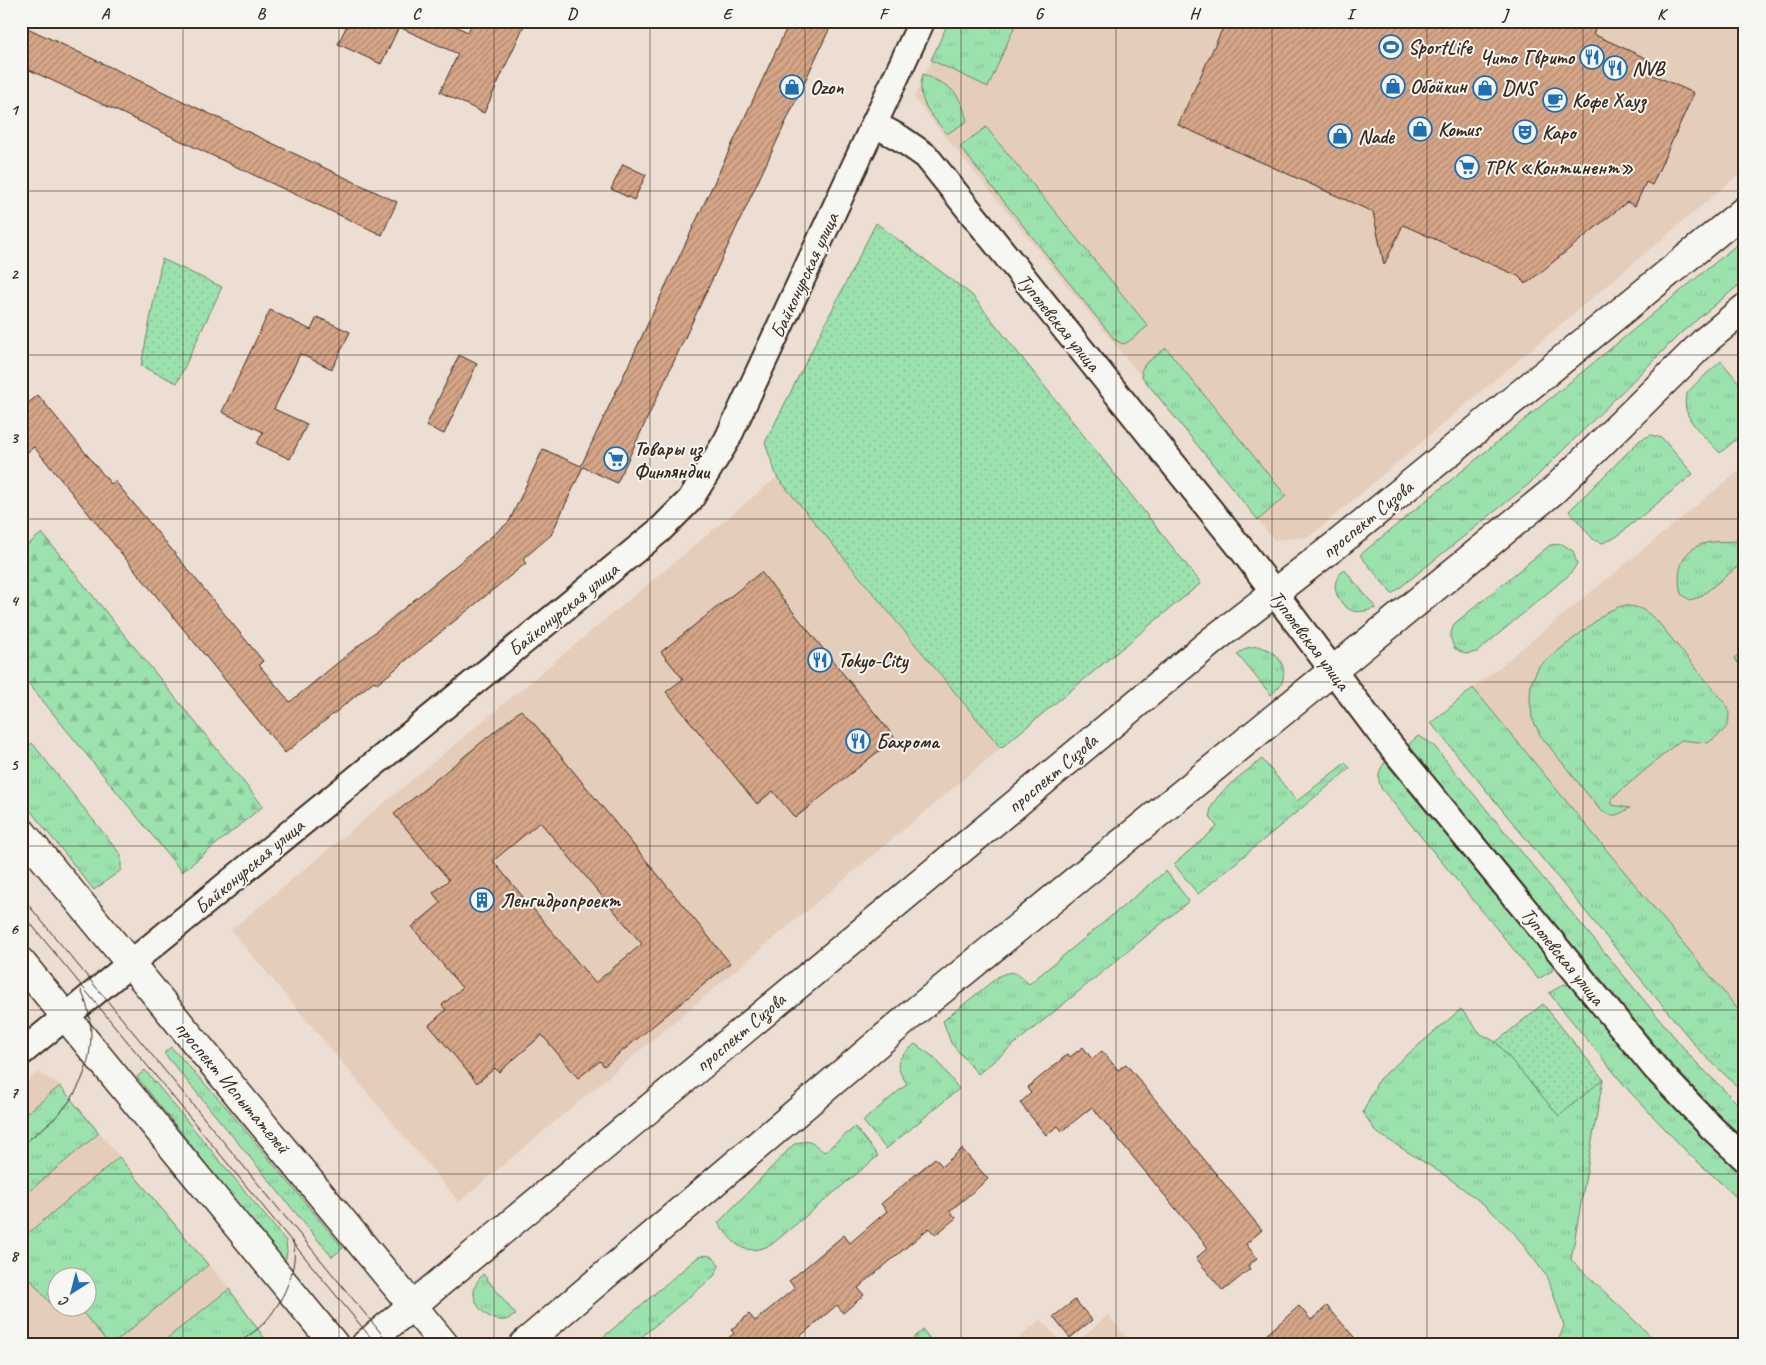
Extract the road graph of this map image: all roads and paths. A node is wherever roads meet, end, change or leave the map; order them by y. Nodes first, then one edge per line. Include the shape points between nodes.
1 (922, 21) edge
2 (874, 124) junction
3 (1745, 210) edge
4 (1745, 308) edge
5 (1274, 592) junction
6 (1333, 671) junction
7 (21, 831) edge
8 (21, 962) edge
9 (131, 964) junction
10 (66, 1016) junction
11 (21, 1053) edge
12 (1745, 1159) edge
13 (412, 1304) junction
14 (334, 1344) edge
15 (366, 1344) edge
16 (444, 1344) edge
17 (524, 1344) edge

1 - 2 street, Байконурская улица
2 - 5 street, Туполевская улица via 926,156
2 - 9 street, Байконурская улица via 727,440 690,500 660,530
3 - 5 street, проспект Сизова via 1336,545
4 - 6 street via 1706,340 1553,491
5 - 6 street, Туполевская улица
5 - 13 street, проспект Сизова
6 - 12 street, Туполевская улица via 1656,1069
6 - 17 street via 917,1010
7 - 9 street, проспект Испытателей
8 - 10 street
9 - 10 street, Байконурская улица
9 - 13 street, проспект Испытателей
10 - 11 street, Байконурская улица
10 - 14 street
13 - 15 street, проспект Сизова
13 - 16 street, проспект Испытателей

